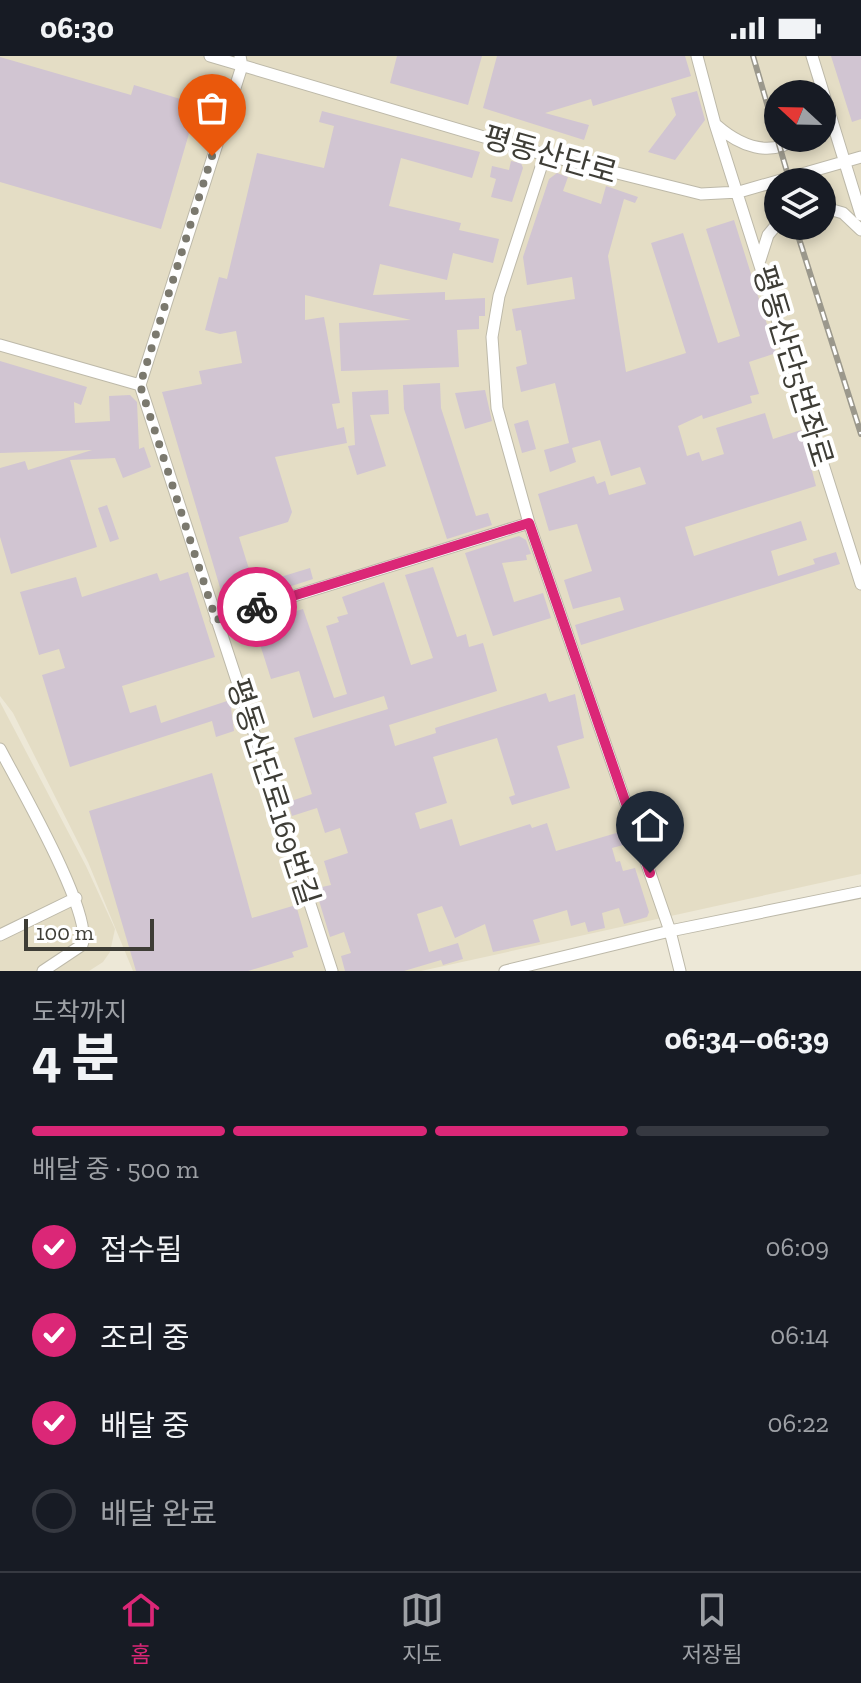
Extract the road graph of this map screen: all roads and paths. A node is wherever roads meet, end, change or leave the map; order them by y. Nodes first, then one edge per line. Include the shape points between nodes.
1 (210, 56) edge
2 (697, 56) edge
3 (812, 56) edge
4 (241, 61) edge
5 (818, 80) edge
6 (715, 124) junction
7 (836, 132) edge
8 (764, 147) edge
9 (545, 155) junction
10 (861, 157) edge
11 (847, 161) junction
12 (739, 192) junction
13 (836, 211) edge
14 (861, 215) edge
15 (861, 230) edge
16 (766, 240) edge
17 (760, 260) junction
18 (0, 345) edge
19 (140, 385) junction
20 (529, 523) junction
21 (861, 584) edge
22 (216, 620) junction
23 (0, 749) edge
24 (861, 892) edge
25 (76, 898) junction
26 (670, 931) junction
27 (0, 935) edge
28 (43, 971) edge
29 (332, 971) edge
30 (505, 971) edge
31 (680, 971) edge

1 - 4 street, 평동산단로
2 - 6 street, 평동산단5번좌로
3 - 5 street
4 - 9 street, 평동산단로
4 - 19 street
6 - 8 street via 730,137
6 - 12 street, 평동산단5번좌로
7 - 11 street
9 - 12 street, 평동산단로 via 678,190
9 - 20 street via 499,296 492,337 497,408
10 - 11 street, 평동산단로
11 - 12 street, 평동산단로
11 - 14 street
12 - 17 street, 평동산단5번좌로
13 - 15 street
16 - 17 street
17 - 21 street, 평동산단5번좌로
18 - 19 street
19 - 22 street, 평동산단로169번길
20 - 22 street
20 - 26 street
22 - 29 street, 평동산단로169번길
23 - 25 street
24 - 26 street
25 - 27 street
25 - 28 street via 84,940
26 - 30 street
26 - 31 street

